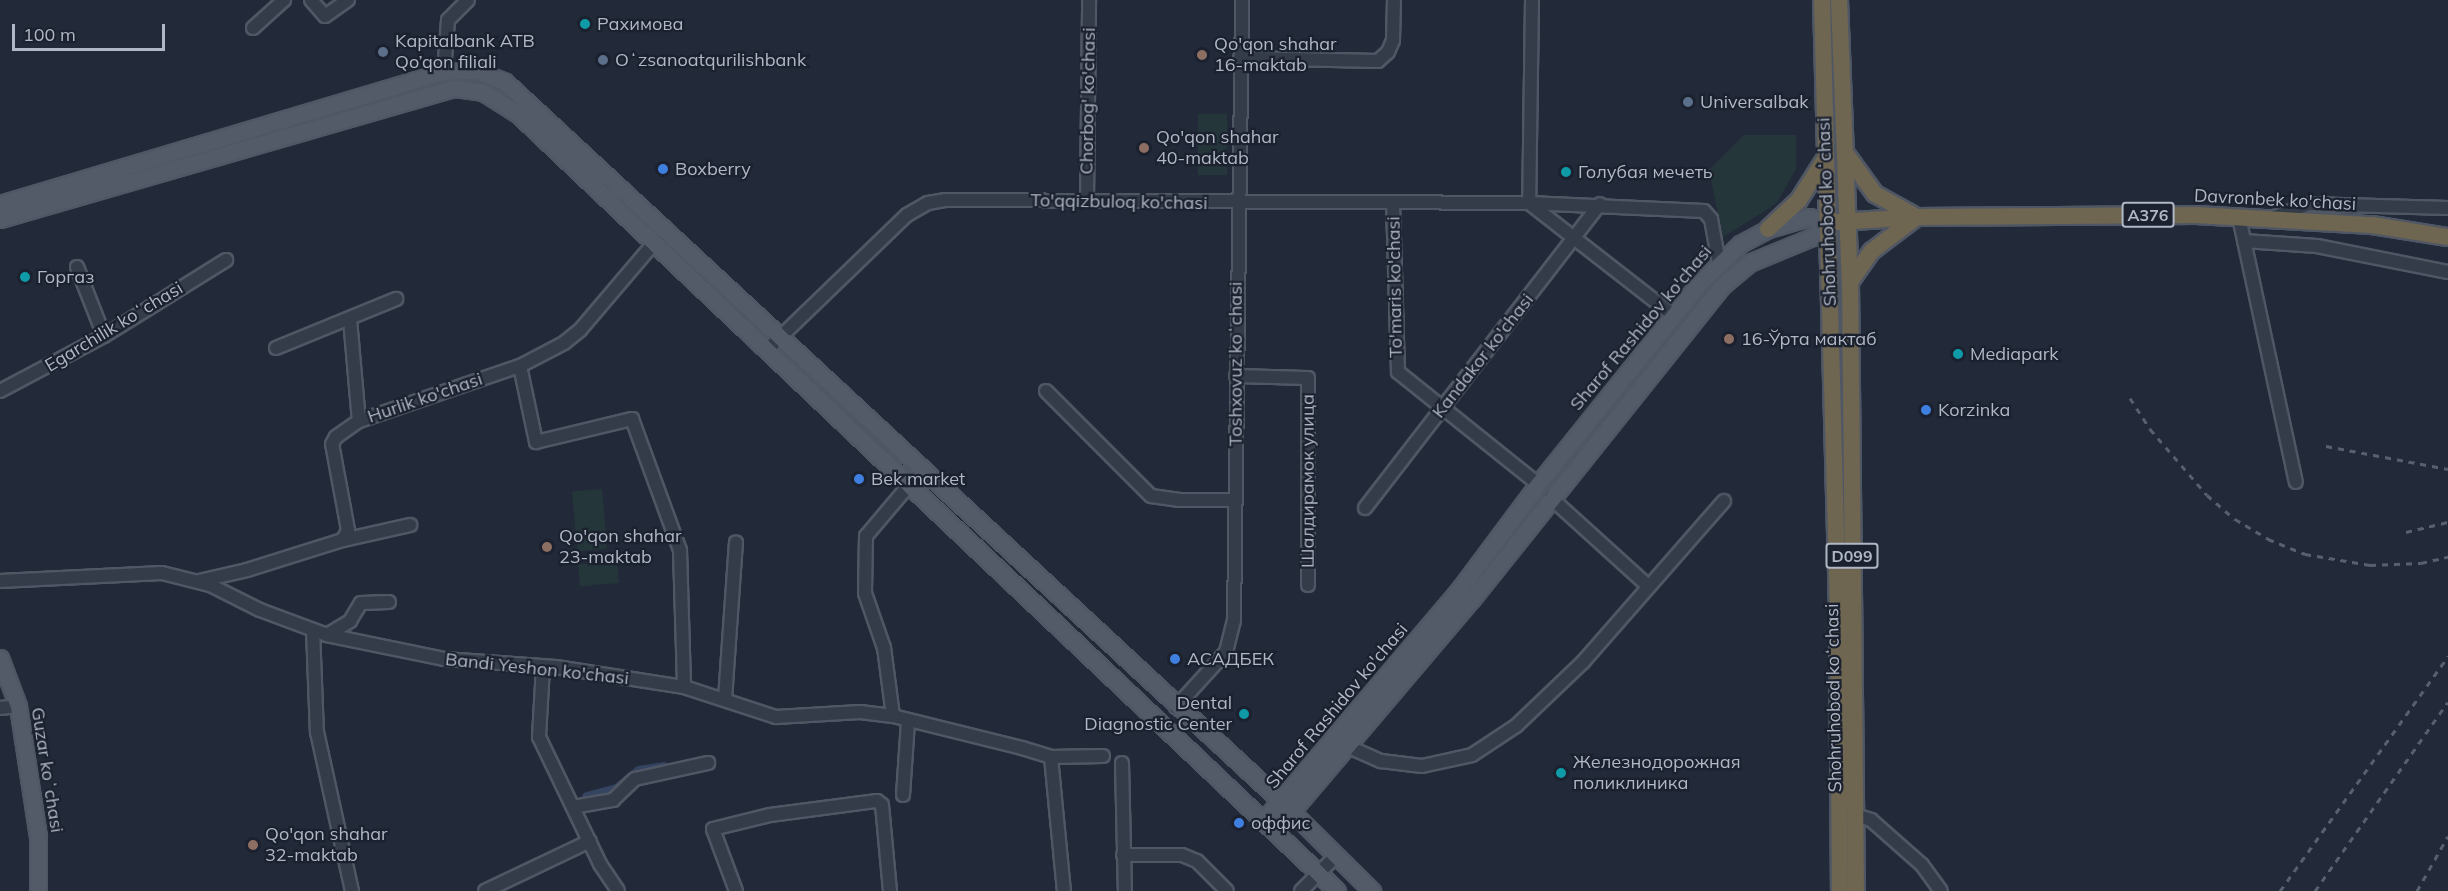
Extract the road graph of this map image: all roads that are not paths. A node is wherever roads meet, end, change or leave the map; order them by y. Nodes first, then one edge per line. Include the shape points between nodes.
1 (284, 0) edge
2 (311, 0) edge
3 (348, 0) edge
4 (468, 0) edge
5 (1089, 0) edge
6 (1242, 0) edge
7 (1394, 0) edge
8 (1532, 0) edge
9 (1822, 0) edge
10 (1839, 0) edge
11 (253, 28) dead end
12 (1240, 58) junction
13 (444, 72) junction
14 (1844, 150) junction
15 (1825, 159) junction
16 (1087, 201) junction
17 (1394, 203) junction
18 (1529, 203) junction
19 (0, 204) edge
20 (1238, 204) junction
21 (1600, 204) junction
22 (2448, 208) edge
23 (1917, 217) junction
24 (2239, 217) junction
25 (2269, 218) junction
26 (0, 219) edge
27 (1848, 221) junction
28 (1828, 223) junction
29 (1768, 229) junction
30 (2448, 237) edge
31 (1576, 239) junction
32 (2244, 241) junction
33 (654, 243) junction
34 (226, 260) dead end
35 (1719, 263) junction
36 (77, 267) dead end
37 (2448, 272) edge
38 (1850, 282) junction
39 (396, 299) dead end
40 (1673, 315) junction
41 (350, 319) junction
42 (104, 336) junction
43 (779, 338) junction
44 (276, 348) dead end
45 (767, 350) junction
46 (519, 366) junction
47 (1236, 376) junction
48 (0, 391) edge
49 (1046, 392) dead end
50 (1442, 407) junction
51 (1595, 412) junction
52 (359, 421) junction
53 (1611, 425) junction
54 (2296, 482) dead end
55 (910, 484) junction
56 (1538, 484) junction
57 (1551, 498) junction
58 (1235, 500) junction
59 (1724, 501) dead end
60 (1365, 508) dead end
61 (410, 525) dead end
62 (343, 540) junction
63 (736, 542) dead end
64 (199, 580) junction
65 (0, 581) edge
66 (1308, 585) dead end
67 (1648, 586) junction
68 (389, 602) dead end
69 (313, 630) junction
70 (327, 635) junction
71 (0, 658) edge
72 (543, 667) junction
73 (684, 687) junction
74 (725, 699) junction
75 (18, 706) junction
76 (1176, 707) junction
77 (0, 708) edge
78 (893, 716) junction
79 (908, 722) junction
80 (1349, 747) junction
81 (1103, 756) dead end
82 (1051, 757) junction
83 (708, 763) dead end
84 (1122, 763) dead end
85 (903, 795) dead end
86 (1282, 802) junction
87 (573, 807) junction
88 (1294, 814) junction
89 (1855, 815) junction
90 (1264, 820) junction
91 (1275, 831) junction
92 (590, 841) junction
93 (1123, 855) junction
94 (1336, 856) junction
95 (1319, 873) junction
96 (38, 891) edge
97 (352, 891) edge
98 (485, 891) edge
99 (618, 891) edge
100 (736, 891) edge
101 (890, 891) edge
102 (1064, 891) edge
103 (1125, 891) edge
104 (1227, 891) edge
105 (1301, 891) edge
106 (1337, 891) edge
107 (1372, 891) edge
108 (1840, 891) edge
109 (1856, 891) edge
110 (1941, 891) edge

1 - 11 street
2 - 3 street via 325,16
4 - 13 street via 448,20
5 - 16 street, Chorbog' ko'chasi
6 - 12 street, Toshxovuz koʻchasi
7 - 12 street via 1393,40 1378,61
8 - 18 street
9 - 15 highway, Shohruhobod koʻchasi / D099
10 - 14 highway, Shohruhobod koʻchasi / D099
12 - 20 street, Toshxovuz koʻchasi
13 - 19 main road
13 - 43 main road via 477,71 506,82
14 - 23 highway via 1875,194
14 - 27 highway, Shohruhobod koʻchasi / D099
15 - 28 highway, Shohruhobod koʻchasi / D099
15 - 29 highway via 1799,200
16 - 20 street, To'qqizbuloq ko'chasi
16 - 43 street, To'qqizbuloq ko'chasi via 928,203 908,215
17 - 18 street, To'qqizbuloq ko'chasi
17 - 20 street, To'qqizbuloq ko'chasi
17 - 50 street, To'maris ko'chasi via 1396,367
18 - 21 street, To'qqizbuloq ko'chasi
18 - 31 street
20 - 47 street, Toshxovuz koʻchasi
21 - 31 street, Kandakor ko'chasi
21 - 35 street, To'qqizbuloq ko'chasi via 1704,211 1711,219
22 - 25 street via 2308,204
23 - 24 highway, Davronbek ko'chasi / A376
23 - 27 highway, Davronbek ko'chasi / A376
23 - 38 highway via 1872,251
24 - 25 highway, Davronbek ko'chasi / A376
24 - 32 street
25 - 30 highway, Davronbek ko'chasi / A376 via 2372,225
26 - 33 main road via 454,88 483,92 518,114
27 - 28 highway, Davronbek ko'chasi
27 - 38 highway, Shohruhobod koʻchasi / D099
28 - 29 main road, Sharof Rashidov ko'chasi via 1809,218
28 - 53 main road, Sharof Rashidov ko'chasi via 1812,237 1749,263 1723,285
28 - 108 highway, Shohruhobod koʻchasi / D099 via 1838,610
29 - 35 main road, Sharof Rashidov ko'chasi via 1740,244
31 - 40 street
31 - 50 street, Kandakor ko'chasi
32 - 37 street via 2317,246
32 - 54 street
33 - 45 main road
33 - 46 street, Hurlik ko'chasi via 580,330
34 - 42 street, Egarchilik koʻchasi
35 - 40 main road, Sharof Rashidov ko'chasi
36 - 42 street
38 - 89 highway, Shohruhobod koʻchasi / D099
39 - 41 street
40 - 51 main road, Sharof Rashidov ko'chasi
41 - 44 street
41 - 52 street
42 - 48 street, Egarchilik koʻchasi
43 - 45 street, To'qqizbuloq ko'chasi
43 - 76 main road
45 - 55 main road
46 - 52 street, Hurlik ko'chasi
46 - 73 street via 536,442 632,419 680,550
47 - 58 street, Toshxovuz koʻchasi
47 - 66 street, Шалдирамок улица via 1307,376
49 - 58 street via 1151,496
50 - 56 street, To'maris ko'chasi
50 - 60 street, Kandakor ko'chasi
51 - 53 main road
51 - 56 main road, Sharof Rashidov ko'chasi
52 - 62 street, Hurlik ko'chasi via 333,440 348,530
53 - 57 main road, Sharof Rashidov ko'chasi
55 - 78 street via 866,536 865,593 884,648
55 - 90 main road
56 - 86 main road, Sharof Rashidov ko'chasi via 1459,590
57 - 67 street
57 - 80 main road, Sharof Rashidov ko'chasi
58 - 76 street, Toshxovuz koʻchasi via 1234,621 1226,652
59 - 67 street
61 - 62 street
62 - 64 street via 247,570
63 - 74 street
64 - 65 street, Bandi Yeshon ko'chasi via 162,573
64 - 69 street, Bandi Yeshon ko'chasi
67 - 80 street via 1584,662 1516,726 1472,755 1422,766 1381,761
68 - 70 street via 361,603 350,621
69 - 70 street, Bandi Yeshon ko'chasi
69 - 97 street via 317,732
70 - 72 street, Bandi Yeshon ko'chasi via 444,659
71 - 75 main road, Guzar koʻchasi
72 - 73 street, Bandi Yeshon ko'chasi
72 - 87 street via 539,737
73 - 74 street, Bandi Yeshon ko'chasi
74 - 78 street, Bandi Yeshon ko'chasi via 776,717 860,712
75 - 77 street
75 - 96 main road, Guzar koʻchasi via 38,836
76 - 86 main road
78 - 79 street, Bandi Yeshon ko'chasi
79 - 82 street, Bandi Yeshon ko'chasi
79 - 85 street
80 - 88 main road, Sharof Rashidov ko'chasi
81 - 82 street, Bandi Yeshon ko'chasi
82 - 102 street
83 - 87 street via 635,779 613,800
84 - 93 street
86 - 88 main road
86 - 90 main road, Sharof Rashidov ko'chasi
87 - 92 street
88 - 91 main road, Sharof Rashidov ko'chasi
88 - 94 main road
89 - 109 highway, Shohruhobod koʻchasi / D099
89 - 110 street via 1872,820 1922,865
90 - 91 main road
91 - 95 main road
92 - 98 street
92 - 99 street
93 - 103 street
93 - 104 street via 1182,855 1197,861
94 - 95 street
94 - 107 main road
95 - 105 street
95 - 106 main road
100 - 101 street via 712,829 770,815 876,801 882,805

